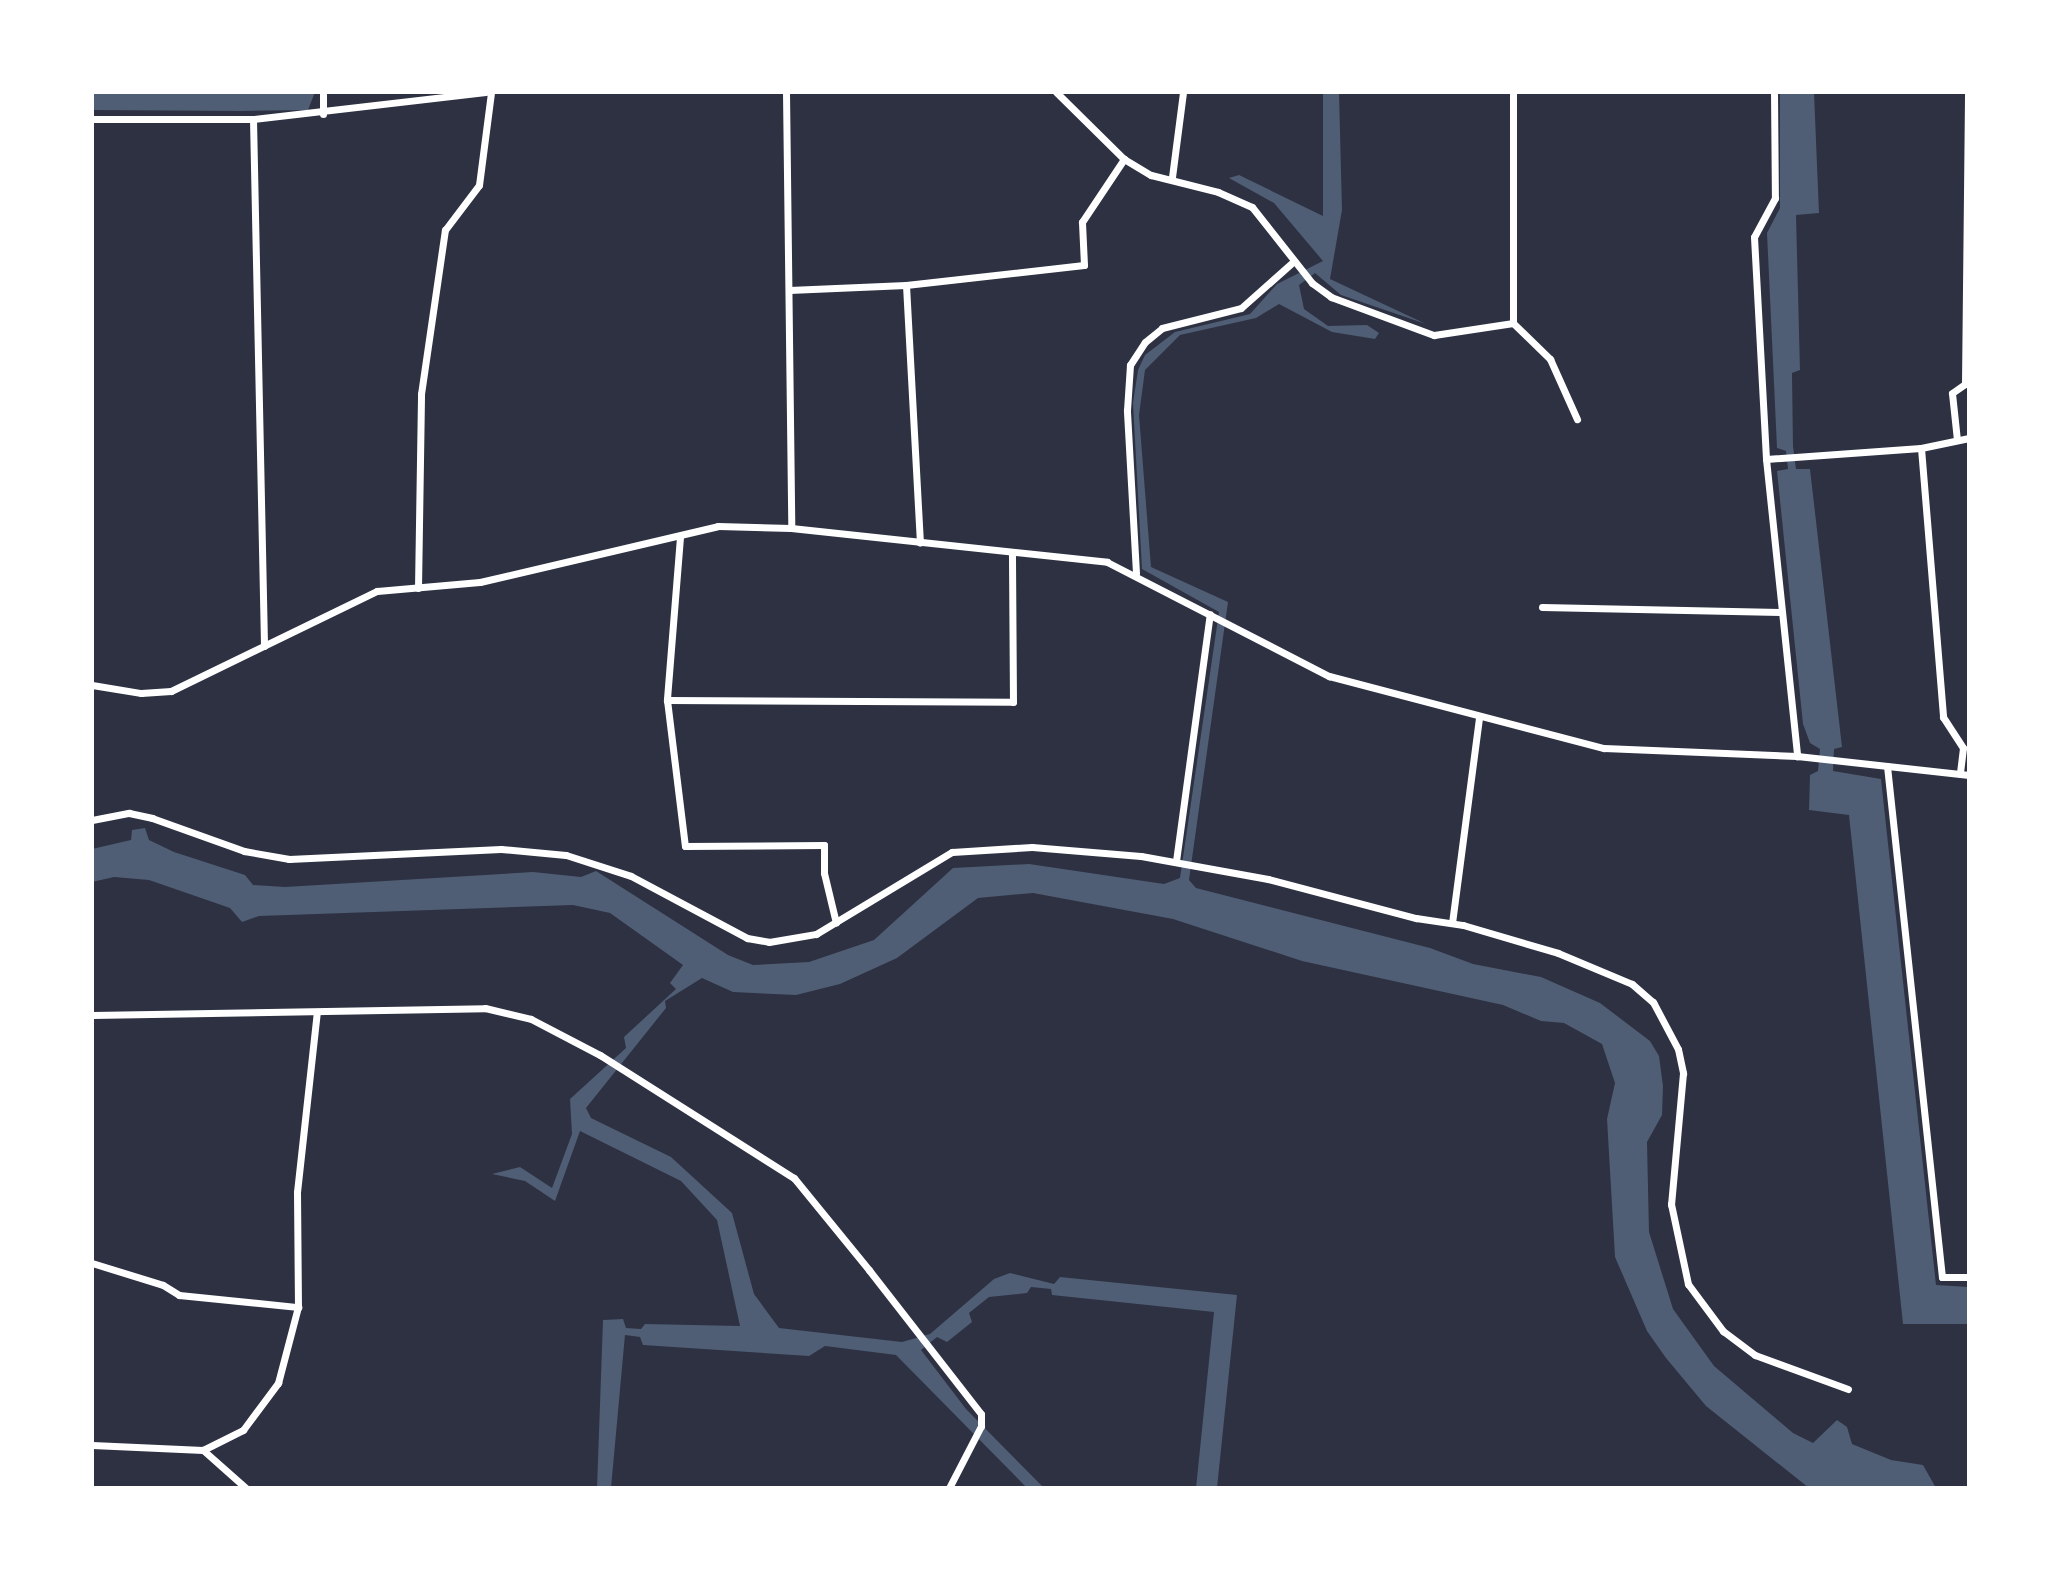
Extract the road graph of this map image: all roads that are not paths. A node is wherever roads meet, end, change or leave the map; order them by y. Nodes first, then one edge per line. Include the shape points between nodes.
1 (323, 92) edge
2 (488, 92) edge
3 (786, 92) edge
4 (1056, 92) edge
5 (1183, 92) edge
6 (1513, 92) edge
7 (1774, 92) edge
8 (1968, 92) edge
9 (323, 114) junction
10 (92, 119) edge
11 (253, 119) junction
12 (1968, 158) edge
13 (1124, 159) junction
14 (1172, 177) junction
15 (1294, 261) junction
16 (906, 285) junction
17 (789, 290) junction
18 (1513, 323) junction
19 (1577, 419) dead end
20 (1969, 438) edge
21 (1957, 440) junction
22 (1921, 448) junction
23 (1766, 459) junction
24 (791, 528) junction
25 (680, 537) junction
26 (920, 543) junction
27 (1012, 555) junction
28 (1136, 573) junction
29 (418, 588) junction
30 (1542, 607) dead end
31 (1781, 612) junction
32 (1210, 614) junction
33 (264, 646) junction
34 (92, 685) edge
35 (667, 700) junction
36 (1479, 719) junction
37 (1797, 756) junction
38 (1887, 766) junction
39 (1964, 775) edge
40 (92, 820) edge
41 (1176, 861) junction
42 (836, 923) junction
43 (1452, 923) junction
44 (317, 1012) junction
45 (92, 1015) edge
46 (92, 1263) edge
47 (1969, 1277) edge
48 (298, 1307) junction
49 (1848, 1389) dead end
50 (92, 1445) edge
51 (203, 1450) junction
52 (246, 1488) edge
53 (949, 1488) edge

1 - 9 street
2 - 9 street
2 - 29 street via 479,185 445,230 421,394
3 - 17 street
4 - 13 street
5 - 14 street
6 - 18 street
7 - 23 street via 1775,198 1754,237
8 - 12 street
9 - 11 street
10 - 11 street
11 - 33 street
12 - 21 street via 1965,384 1952,393
13 - 14 street via 1151,175
13 - 16 street via 1082,222 1084,265
14 - 15 street via 1252,207
15 - 18 street via 1331,297 1434,335
15 - 28 street via 1241,308 1162,328 1130,365 1127,410
16 - 17 street
16 - 26 street
17 - 24 street
18 - 19 street via 1550,359
20 - 21 street
21 - 22 street
22 - 23 street
22 - 39 street via 1943,717 1963,748
23 - 31 street
24 - 25 street via 718,526
24 - 26 street
25 - 29 street via 632,543 480,582
25 - 35 street
26 - 27 street
27 - 28 street via 1107,562
27 - 35 street via 1013,702
28 - 32 street
29 - 33 street via 377,591
30 - 31 street
31 - 37 street
32 - 36 street via 1329,676
32 - 41 street
33 - 34 street via 171,691 141,693
35 - 42 street via 685,846 824,845 824,873
36 - 37 street via 1604,748
36 - 43 street
37 - 38 street
38 - 39 street
38 - 47 street via 1942,1277
40 - 42 street via 129,813 244,851 289,859 541,852 592,861 631,876 747,938 792,940
41 - 42 street via 1032,847 952,852
41 - 43 street
43 - 49 street via 1558,953 1632,984 1653,1002 1678,1049 1683,1073 1671,1204 1688,1284 1723,1331 1755,1355
44 - 45 street
44 - 48 street via 297,1192
44 - 53 street via 485,1008 531,1019 600,1055 794,1178 981,1414 981,1426
46 - 48 street via 179,1295
48 - 51 street via 286,1362 268,1403 243,1430
50 - 51 street
51 - 52 street

